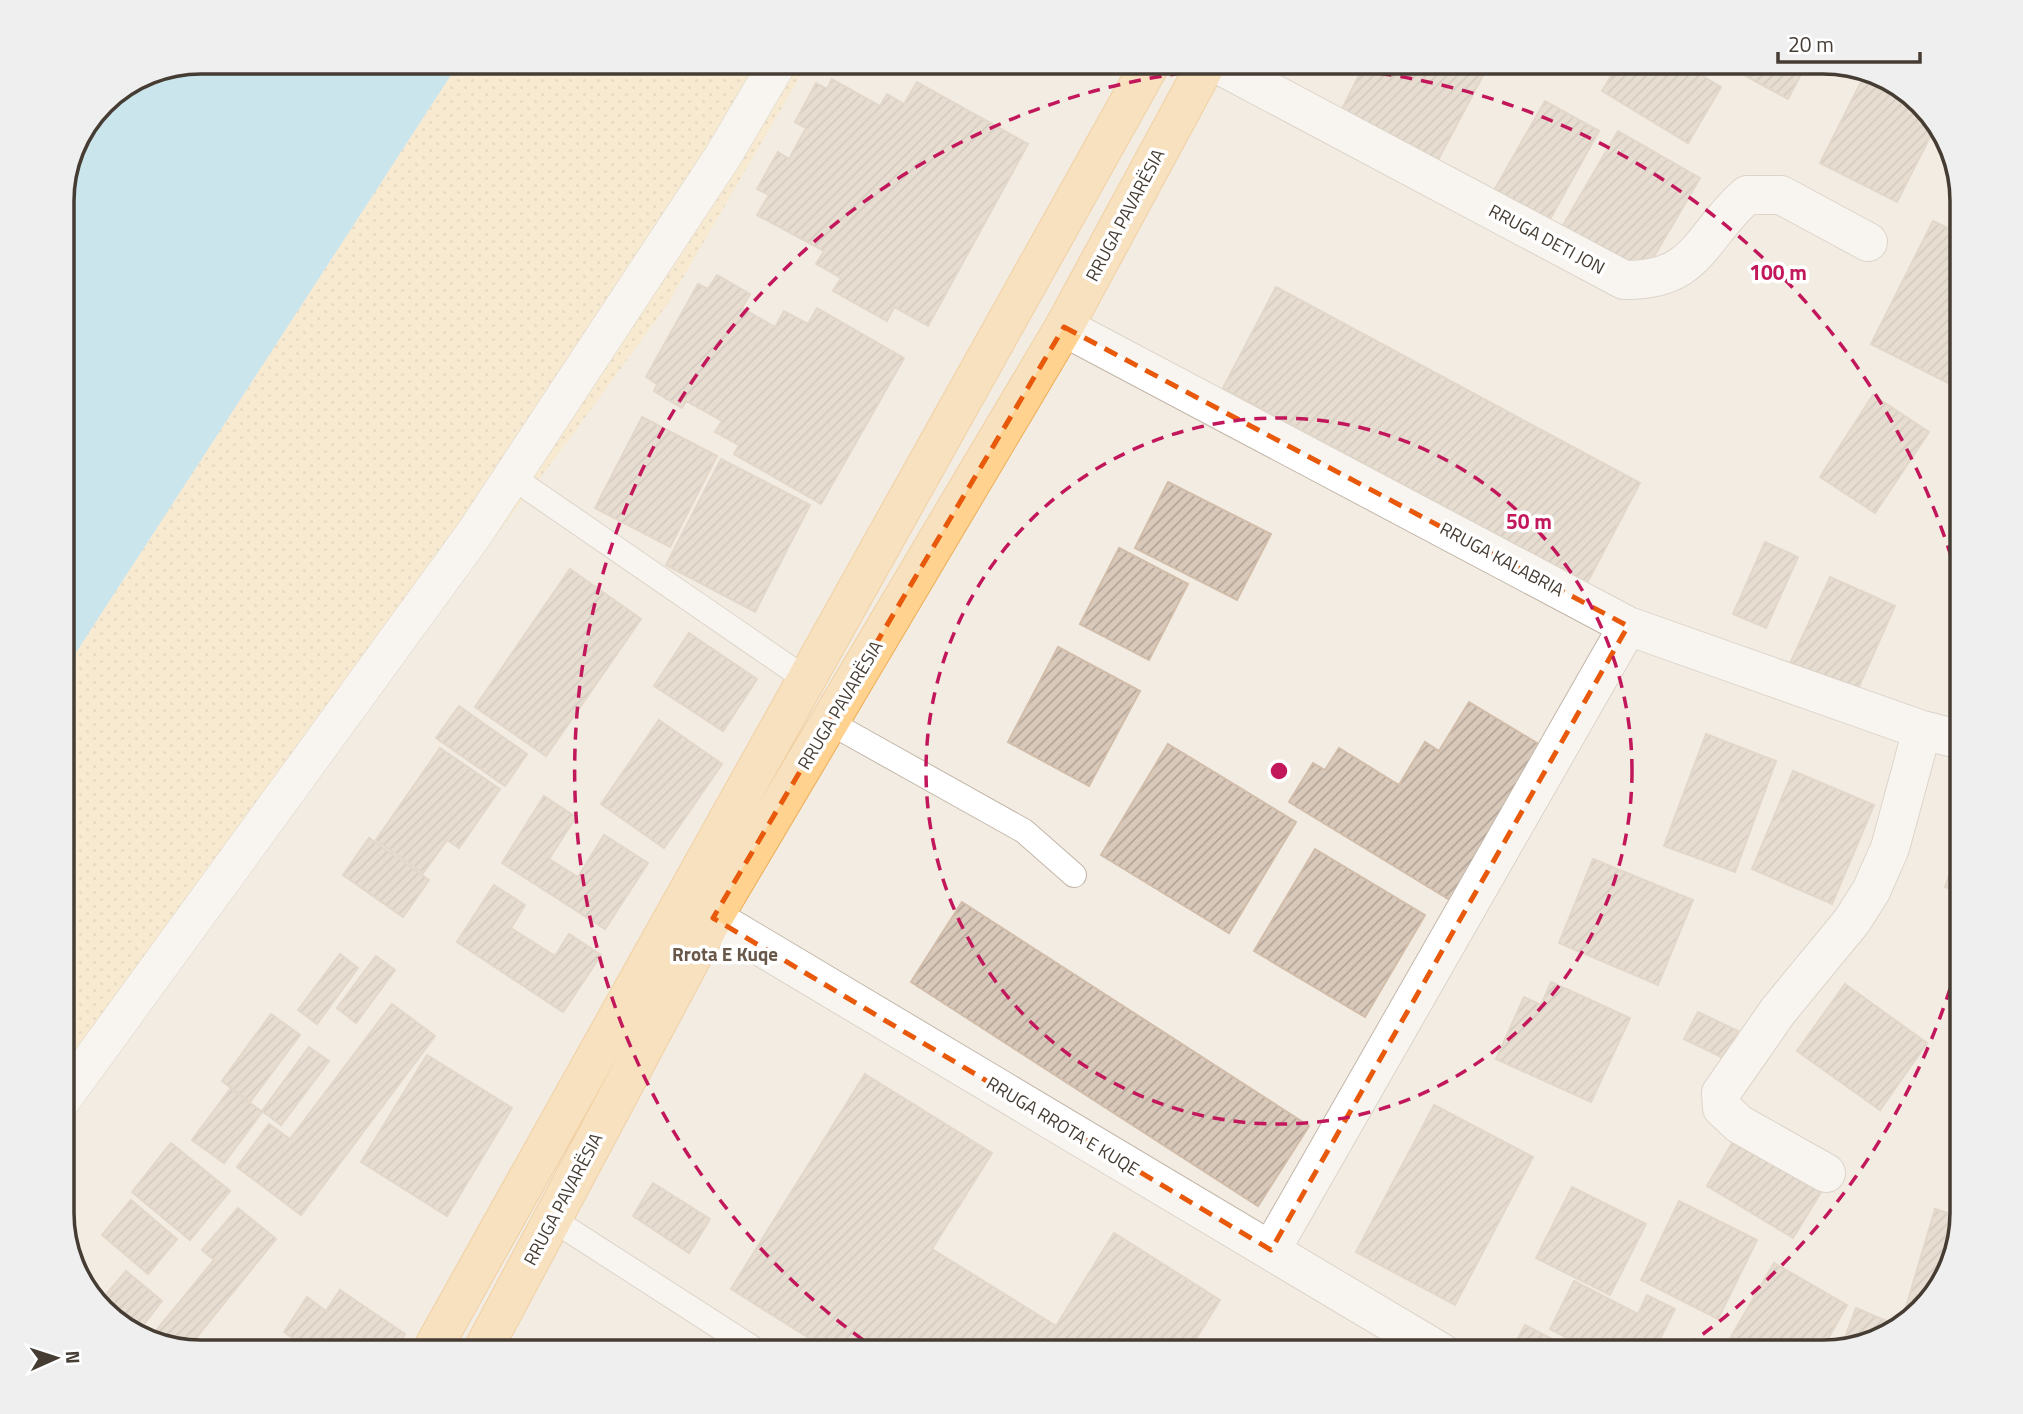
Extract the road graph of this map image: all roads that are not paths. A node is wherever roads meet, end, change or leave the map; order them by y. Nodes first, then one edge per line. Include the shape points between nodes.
1 (771, 74) edge
2 (1145, 74) edge
3 (1203, 74) edge
4 (1235, 74) edge
5 (1868, 242) dead end
6 (1064, 327) junction
7 (512, 477) junction
8 (1628, 626) junction
9 (807, 680) junction
10 (829, 722) junction
11 (1922, 730) junction
12 (1950, 737) edge
13 (1074, 874) dead end
14 (699, 908) junction
15 (74, 1084) edge
16 (1826, 1173) dead end
17 (552, 1219) junction
18 (1271, 1250) junction
19 (438, 1340) edge
20 (488, 1340) edge
21 (740, 1340) edge
22 (1420, 1340) edge

1 - 7 street via 723,156
2 - 9 main road, RRUGA PAVARËSIA
3 - 6 main road, RRUGA PAVARËSIA
4 - 5 street, RRUGA DETI JON via 1624,280 1651,281 1685,267 1732,207 1747,195 1781,195
6 - 8 street, RRUGA KALABRIA
6 - 10 main road, RRUGA PAVARËSIA
7 - 9 lane
7 - 15 street
8 - 11 street, RRUGA KALABRIA
8 - 18 street
9 - 14 main road, RRUGA PAVARËSIA
10 - 13 lane via 1024,831
10 - 14 main road, RRUGA PAVARËSIA
11 - 12 street, RRUGA KALABRIA
11 - 16 street via 1890,848 1871,891 1721,1093 1722,1108 1739,1124
14 - 17 main road, RRUGA PAVARËSIA
14 - 18 street, RRUGA RROTA E KUQE
14 - 19 main road, RRUGA PAVARËSIA
17 - 20 main road, RRUGA PAVARËSIA
17 - 21 lane
18 - 22 street, RRUGA RROTA E KUQE

